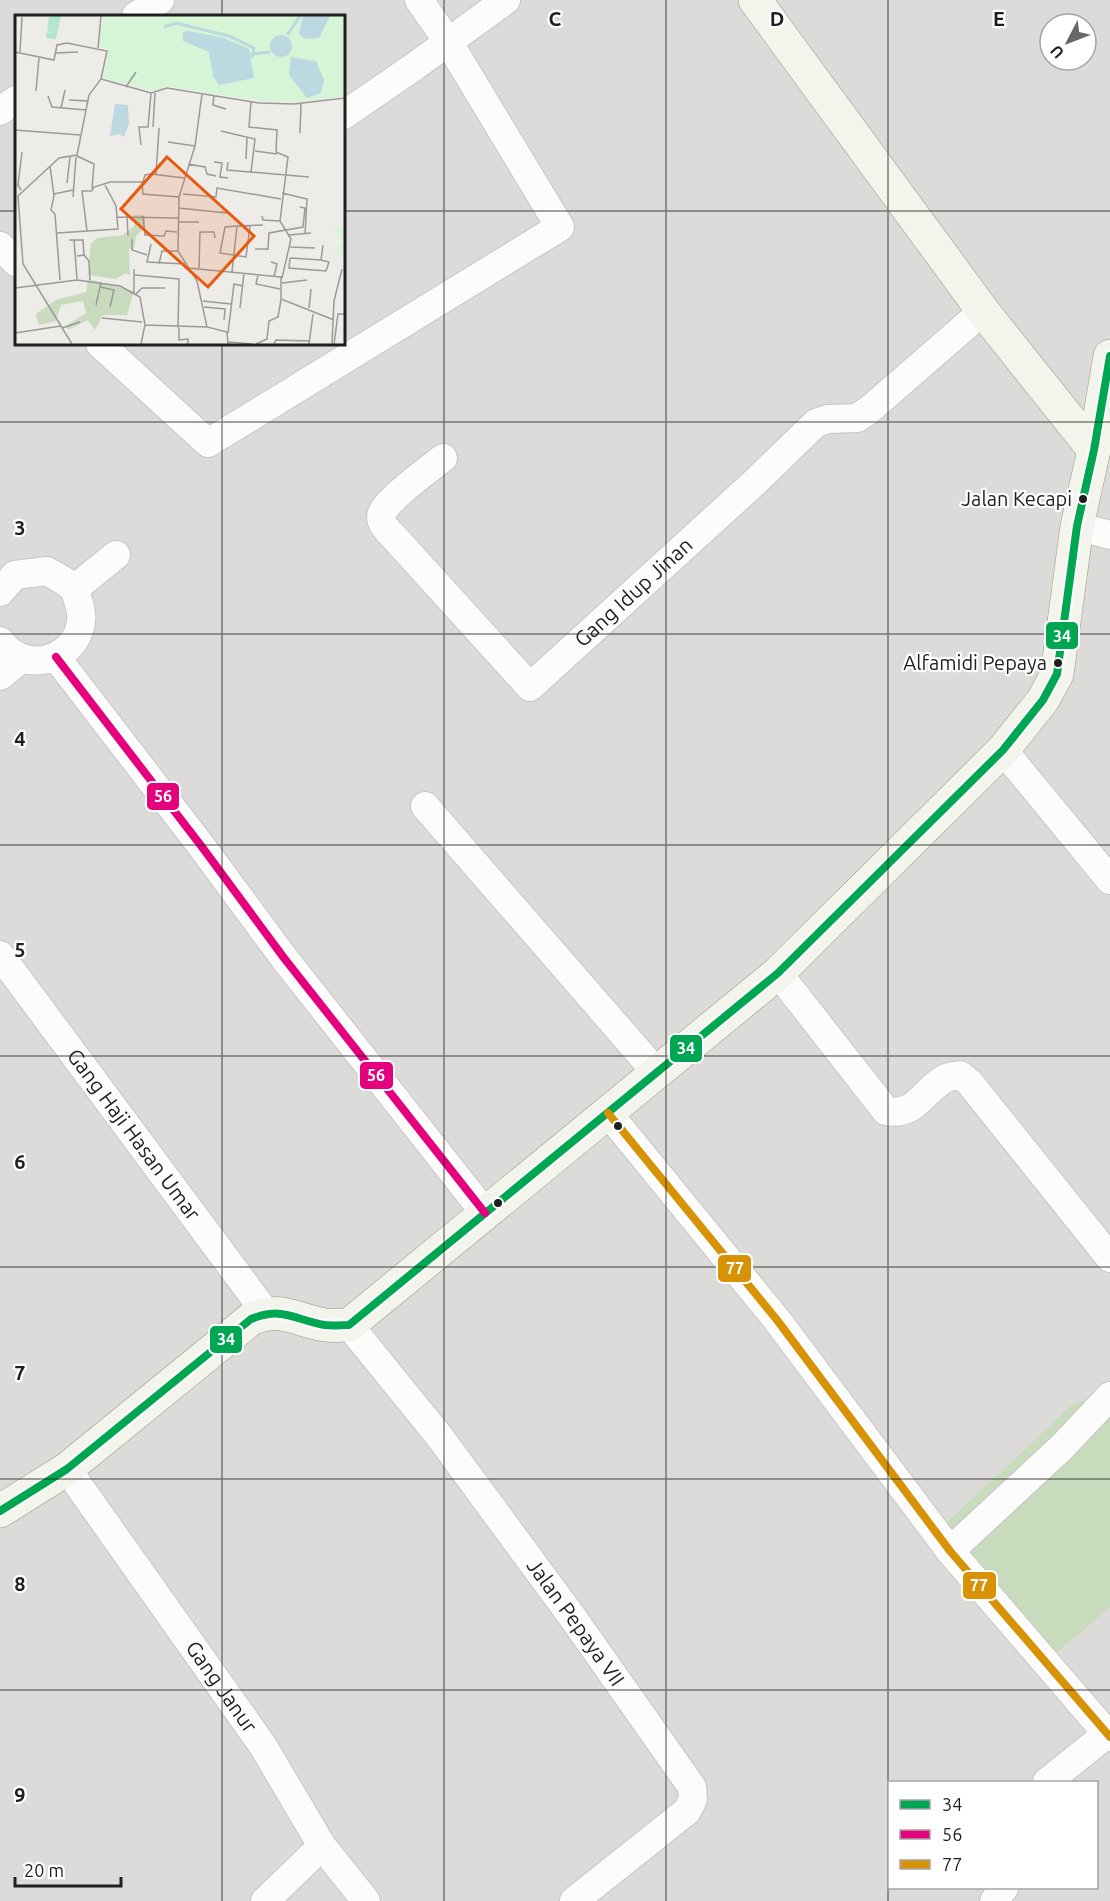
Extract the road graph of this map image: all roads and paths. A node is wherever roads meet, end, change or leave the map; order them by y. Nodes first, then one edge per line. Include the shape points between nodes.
1 (160, 0) edge
2 (419, 0) edge
3 (506, 0) edge
4 (755, 0) edge
5 (138, 15) edge
6 (449, 43) junction
7 (15, 101) edge
8 (0, 111) edge
9 (345, 114) edge
10 (0, 246) edge
11 (15, 261) edge
12 (983, 311) junction
13 (101, 345) edge
14 (1110, 356) edge
15 (1094, 450) junction
16 (442, 458) dead end
17 (1077, 526) junction
18 (1110, 536) edge
19 (116, 555) dead end
20 (74, 589) junction
21 (0, 592) edge
22 (57, 657) junction
23 (7, 659) edge
24 (1004, 750) junction
25 (425, 806) dead end
26 (1110, 880) edge
27 (0, 955) edge
28 (778, 973) junction
29 (657, 1073) junction
30 (608, 1113) junction
31 (485, 1213) junction
32 (1110, 1258) edge
33 (266, 1313) junction
34 (349, 1325) junction
35 (1110, 1396) edge
36 (67, 1469) junction
37 (0, 1511) edge
38 (950, 1551) junction
39 (1108, 1735) edge
40 (1048, 1781) edge
41 (322, 1846) junction
42 (265, 1901) edge
43 (366, 1901) edge
44 (574, 1901) edge

1 - 5 street
2 - 6 street
3 - 6 street
4 - 12 street
6 - 9 street
6 - 13 street via 560,227 208,443
7 - 8 street
10 - 11 street
12 - 15 street
12 - 16 street, Gang Idup Jinan via 869,410 857,418 816,423 530,687 383,525 381,512
14 - 15 street
15 - 17 street
17 - 18 street
17 - 24 street via 1057,674 1043,700
19 - 20 street
20 - 21 street via 47,571 15,575
20 - 22 street via 82,614 76,640
22 - 23 street via 39,662
22 - 31 street via 284,958
24 - 26 street
24 - 28 street
25 - 29 street
27 - 33 street, Gang Haji Hasan Umar
28 - 29 street
28 - 32 street via 886,1111 907,1110 947,1078 960,1075 969,1082
29 - 30 street
30 - 31 street
30 - 38 street via 777,1320
31 - 34 street
33 - 34 street via 285,1313 325,1325
33 - 36 street via 250,1319
34 - 44 street, Jalan Pepaya VII via 439,1436 692,1787 693,1799 687,1811
35 - 38 street via 1062,1448
36 - 37 street
36 - 41 street, Gang Janur via 262,1746
38 - 39 street
39 - 40 street
41 - 42 street
41 - 43 street, Gang Janur

